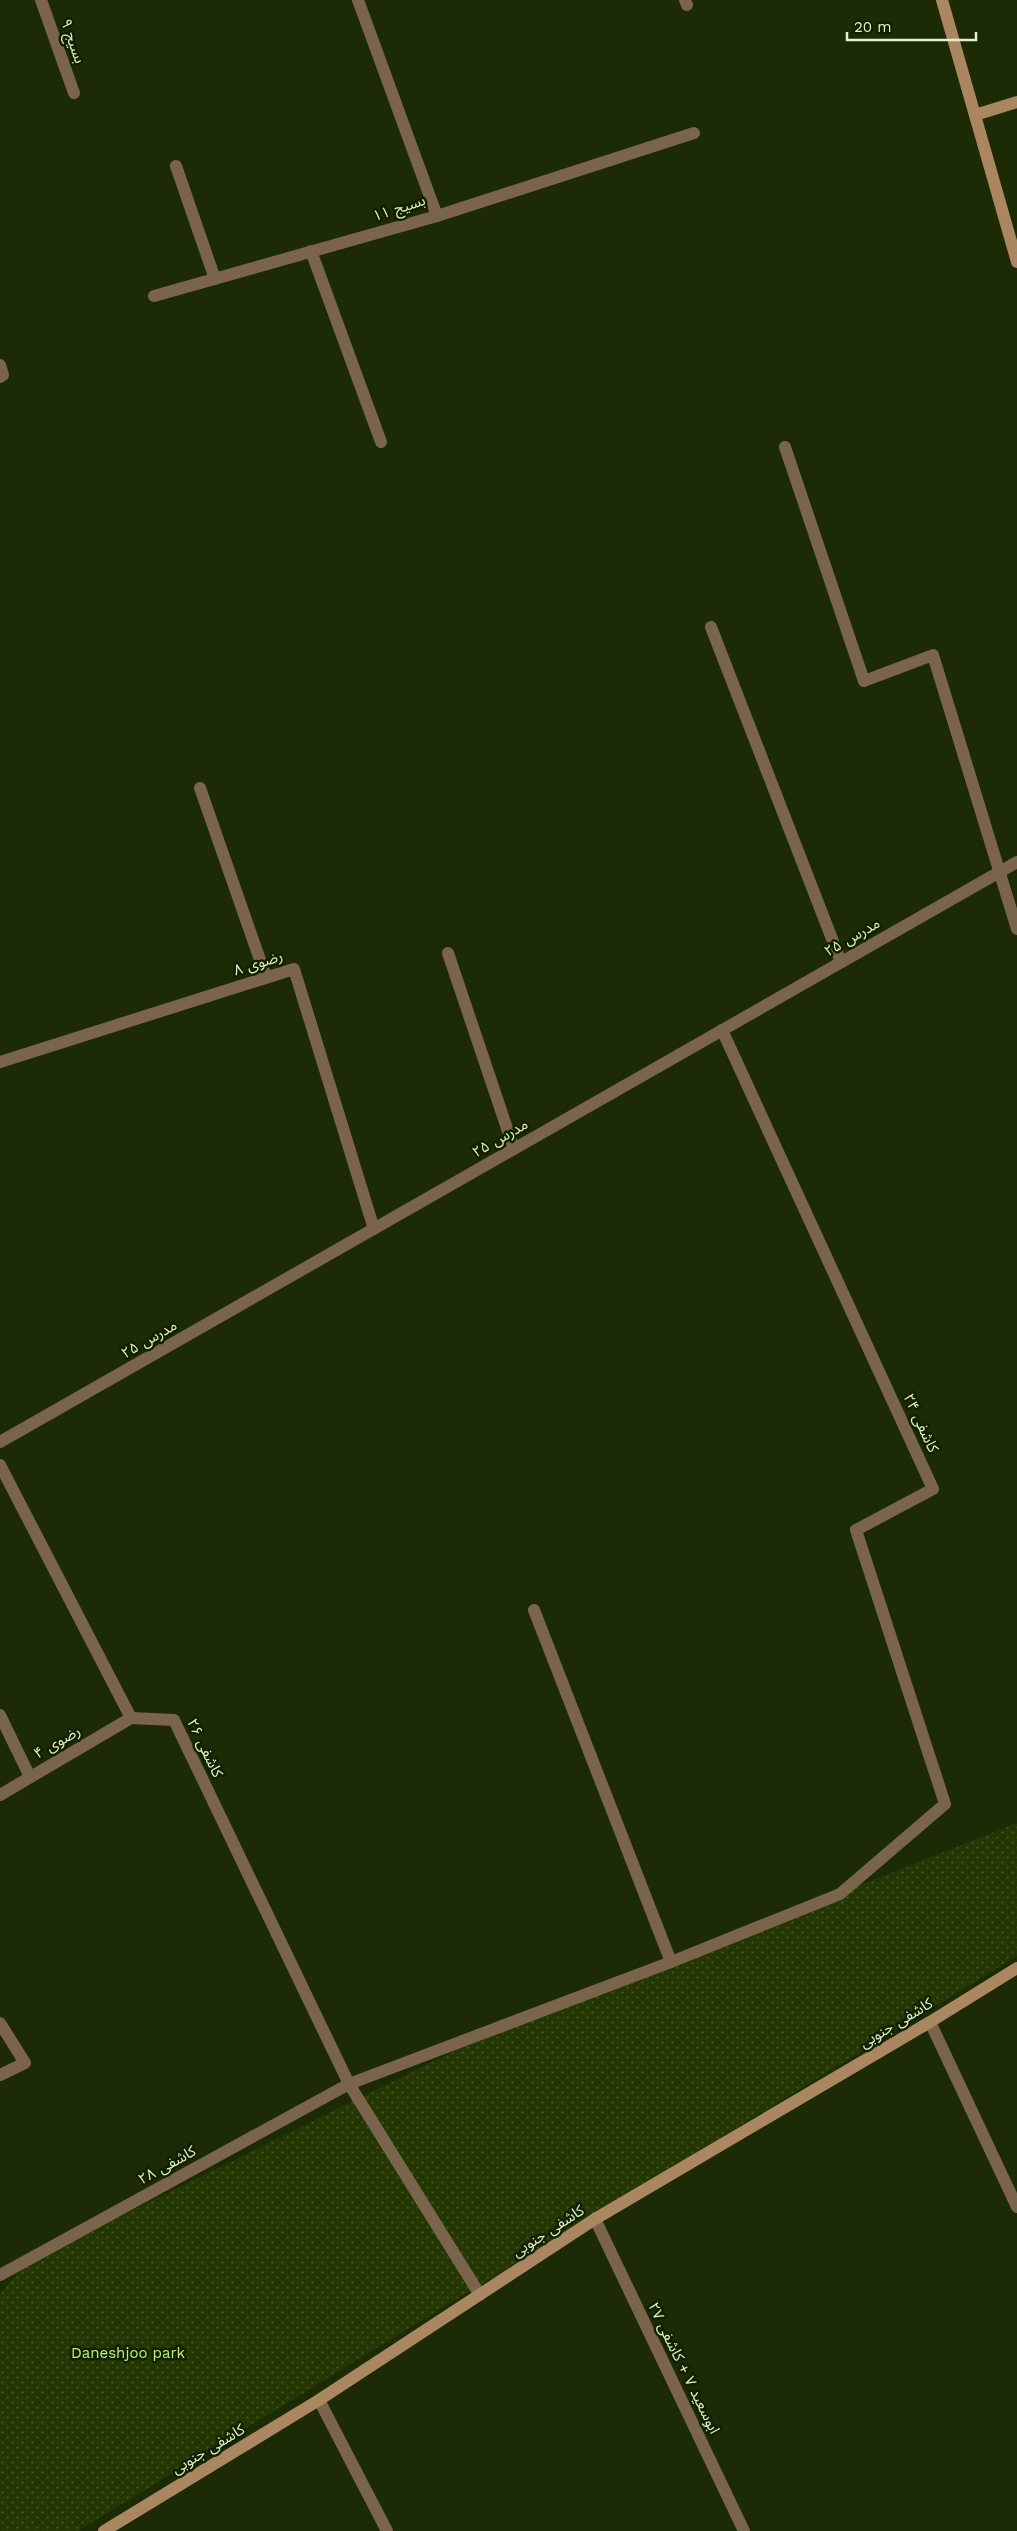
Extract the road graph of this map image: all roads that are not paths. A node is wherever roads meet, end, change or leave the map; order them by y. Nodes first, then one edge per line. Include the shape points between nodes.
1 (41, 0) edge
2 (358, 0) edge
3 (942, 0) edge
4 (74, 93) dead end
5 (1017, 102) edge
6 (975, 115) junction
7 (694, 133) dead end
8 (176, 166) dead end
9 (437, 216) junction
10 (311, 252) junction
11 (1017, 262) edge
12 (215, 278) junction
13 (154, 296) dead end
14 (0, 365) edge
15 (0, 377) edge
16 (381, 442) dead end
17 (785, 446) dead end
18 (711, 627) dead end
19 (200, 788) dead end
20 (1017, 862) edge
21 (999, 872) junction
22 (1017, 929) edge
23 (448, 953) dead end
24 (841, 962) junction
25 (266, 978) junction
26 (722, 1030) junction
27 (0, 1062) edge
28 (514, 1149) junction
29 (374, 1229) junction
30 (0, 1442) edge
31 (0, 1465) edge
32 (534, 1610) dead end
33 (0, 1715) edge
34 (131, 1718) junction
35 (30, 1778) junction
36 (0, 1795) edge
37 (945, 1804) joint
38 (671, 1962) junction
39 (1017, 1968) edge
40 (930, 2022) junction
41 (0, 2023) edge
42 (0, 2075) edge
43 (349, 2084) junction
44 (1017, 2207) edge
45 (595, 2219) junction
46 (0, 2275) edge
47 (480, 2295) junction
48 (319, 2400) junction
49 (104, 2531) edge
50 (387, 2531) edge
51 (744, 2531) edge

1 - 4 street, بسیج ۹
2 - 9 street, بسیج ۱۱
3 - 6 main road
5 - 6 main road
6 - 11 main road
7 - 9 street
8 - 12 street
9 - 10 street, بسیج ۱۱
10 - 12 street, بسیج ۱۱
10 - 16 street
12 - 13 street, بسیج ۱۱
14 - 15 street via 3,375
17 - 21 street via 864,681 933,655
18 - 24 street
19 - 25 street
20 - 21 street, مدرس ۲۵
21 - 22 street
21 - 24 street, مدرس ۲۵
23 - 28 street
24 - 26 street, مدرس ۲۵
25 - 27 street, رضوی ۸
25 - 29 street, رضوی ۸ via 294,969
26 - 28 street, مدرس ۲۵
26 - 37 street, کاشفی ۲۴ via 933,1489 856,1530
28 - 29 street, مدرس ۲۵
29 - 30 street, مدرس ۲۵
31 - 34 street
32 - 38 street
33 - 35 street
34 - 35 street, رضوی ۴
34 - 43 street, کاشفی ۲۶ via 174,1720
35 - 36 street, رضوی ۴
37 - 38 street, کاشفی ۲۸ via 840,1894
38 - 43 street, کاشفی ۲۸
39 - 40 main road, کاشفی جنوبی
40 - 44 street
40 - 45 main road, کاشفی جنوبی
41 - 42 street via 24,2063
43 - 46 street, کاشفی ۲۸
43 - 47 street
45 - 47 main road, کاشفی جنوبی
45 - 51 street, ابوسعید ۷ + کاشفی ۲۷
47 - 48 main road, کاشفی جنوبی
48 - 49 main road, کاشفی جنوبی
48 - 50 street

